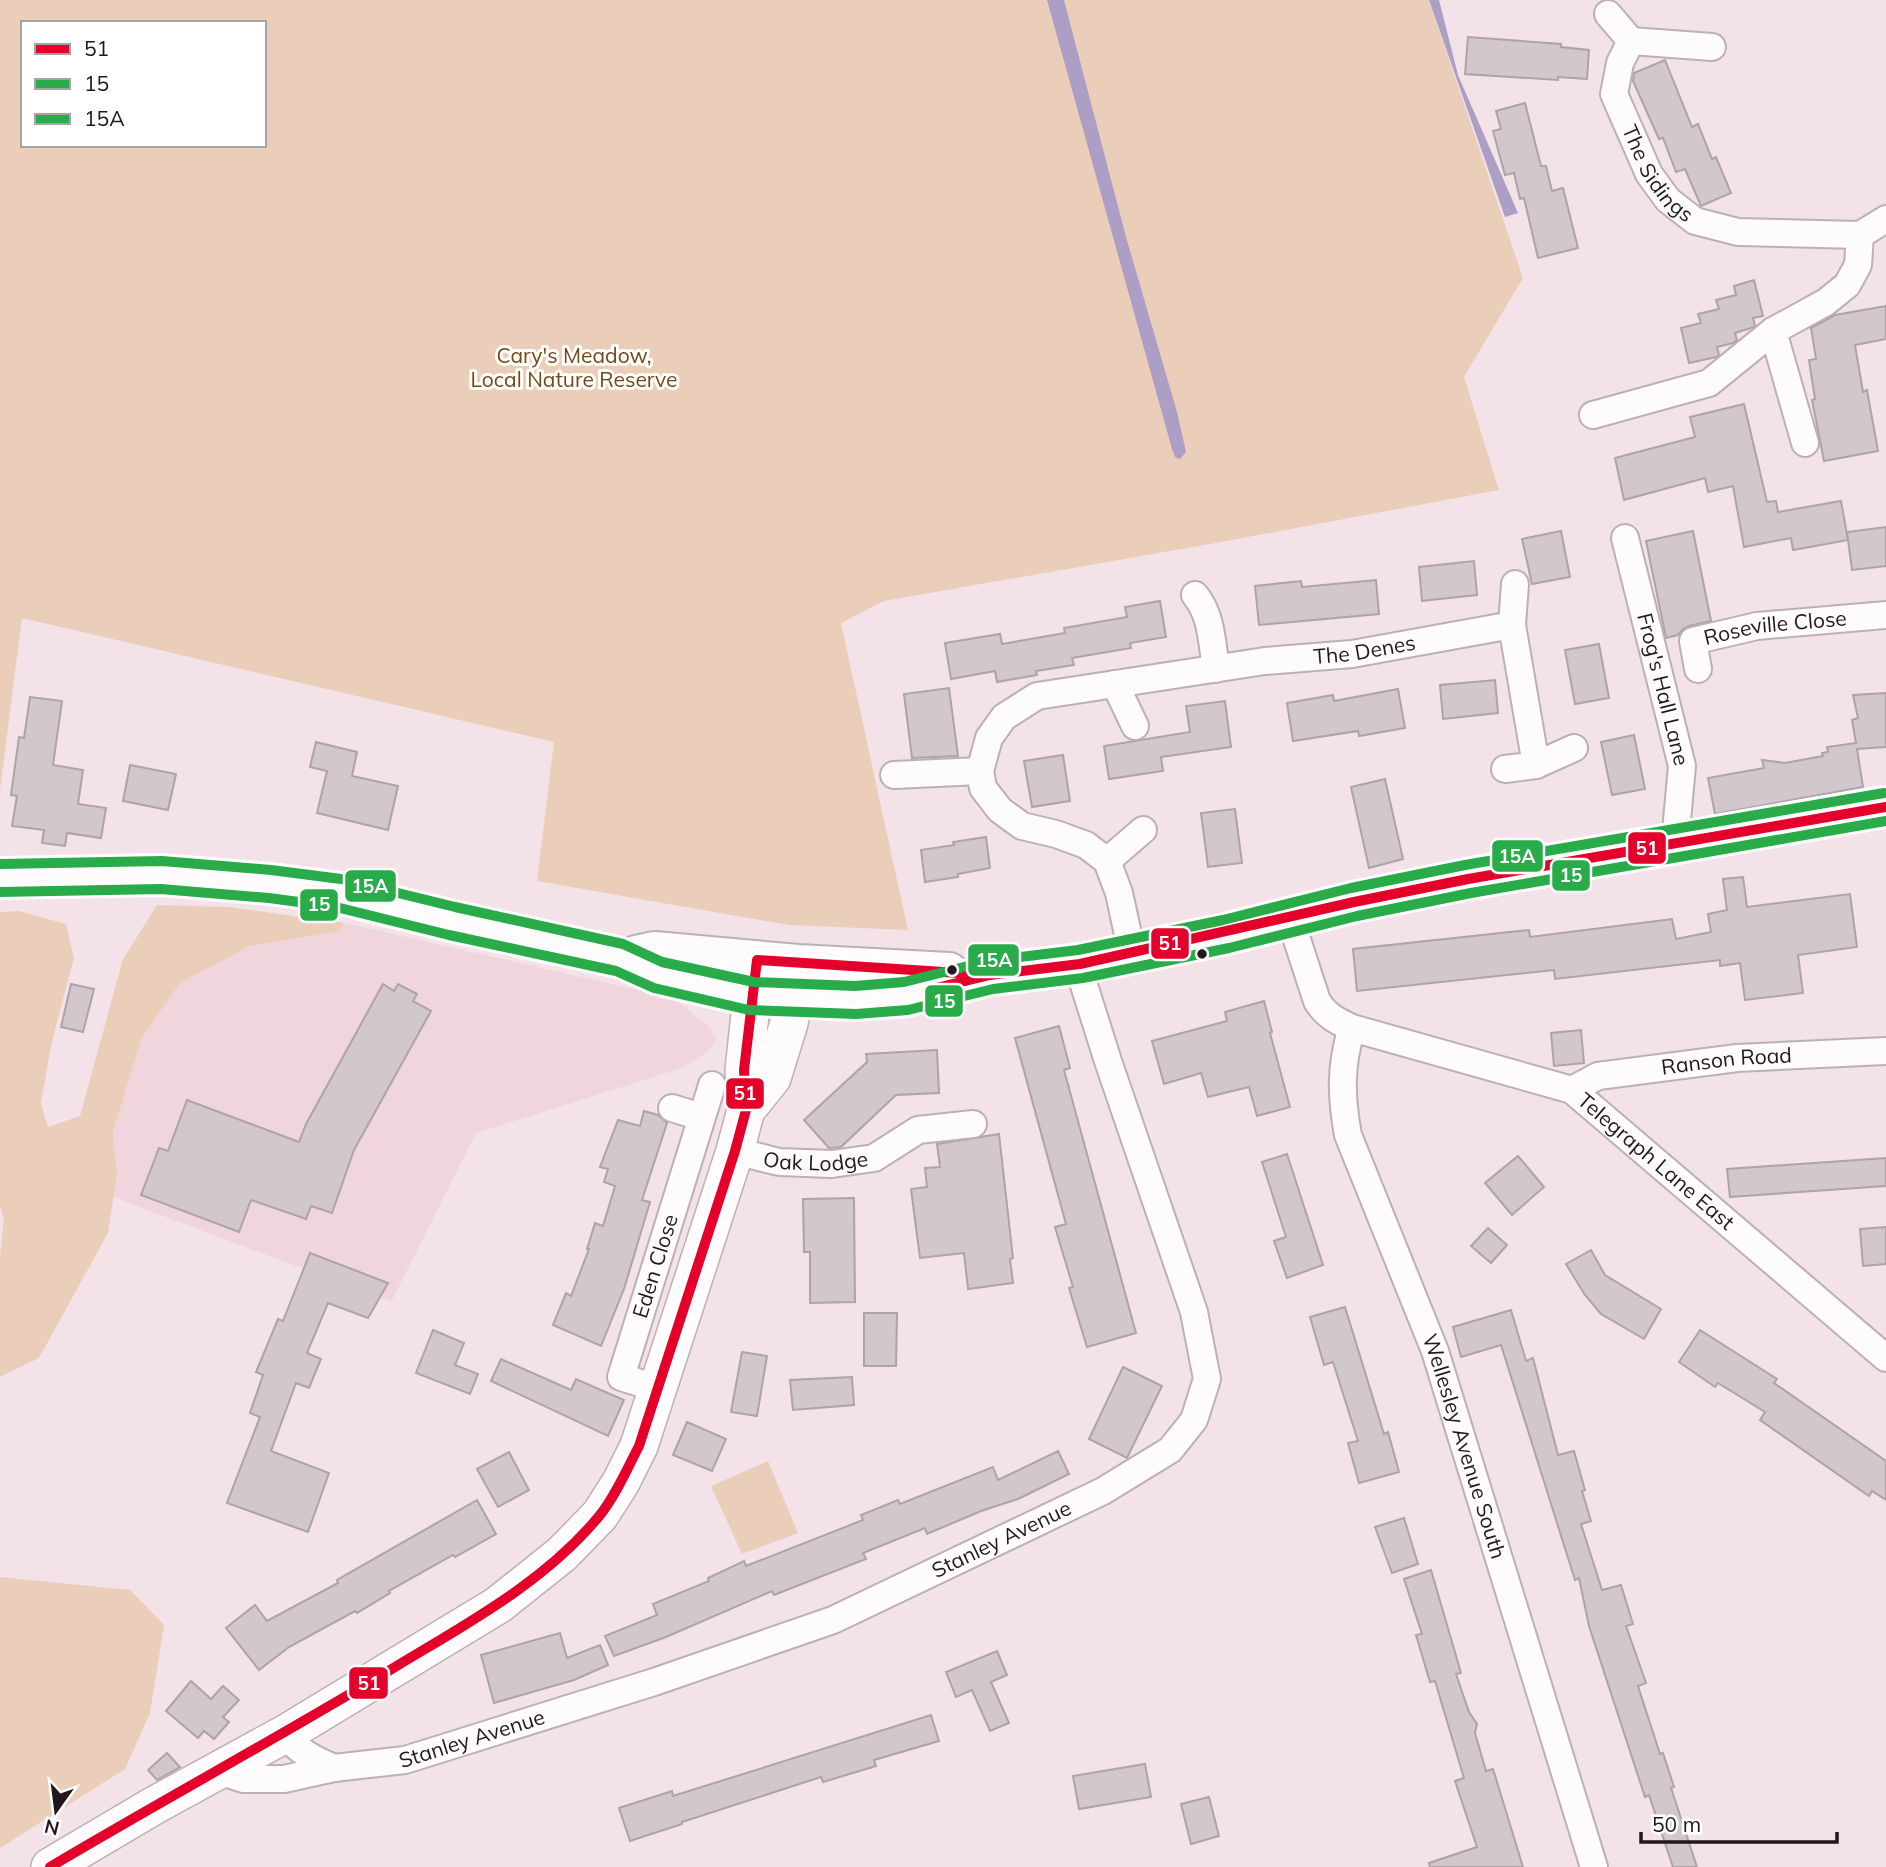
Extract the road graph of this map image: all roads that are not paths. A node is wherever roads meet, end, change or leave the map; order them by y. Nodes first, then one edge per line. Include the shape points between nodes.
1 (1608, 14) dead end
2 (1631, 41) junction
3 (1712, 47) dead end
4 (1886, 219) edge
5 (1860, 235) junction
6 (1773, 331) junction
7 (1593, 415) dead end
8 (1805, 443) dead end
9 (1625, 538) dead end
10 (1515, 584) dead end
11 (1195, 595) dead end
12 (1886, 615) edge
13 (1513, 625) junction
14 (1216, 669) junction
15 (1698, 669) dead end
16 (1115, 684) junction
17 (1135, 726) dead end
18 (1574, 748) dead end
19 (1536, 765) junction
20 (1505, 769) dead end
21 (980, 772) junction
22 (894, 775) dead end
23 (1886, 807) edge
24 (1143, 830) dead end
25 (1675, 842) junction
26 (1107, 861) junction
27 (0, 878) edge
28 (1290, 918) junction
29 (1132, 953) junction
30 (1080, 964) junction
31 (755, 978) junction
32 (796, 982) junction
33 (1352, 1028) junction
34 (1886, 1051) edge
35 (712, 1084) dead end
36 (1572, 1090) junction
37 (672, 1108) dead end
38 (746, 1110) junction
39 (701, 1117) junction
40 (973, 1124) dead end
41 (735, 1151) junction
42 (1886, 1358) edge
43 (659, 1389) junction
44 (285, 1734) junction
45 (334, 1768) junction
46 (219, 1771) junction
47 (52, 1866) edge
48 (1594, 1867) edge

1 - 2 street
2 - 3 street
2 - 5 street, The Sidings via 1620,63 1614,94 1649,174 1668,200 1695,222 1738,232
4 - 5 street
5 - 6 street via 1858,265 1847,285
6 - 7 street via 1709,383
6 - 8 street
9 - 25 street, Frog's Hall Lane via 1682,766
10 - 13 street
11 - 14 street via 1207,614
12 - 15 street, Roseville Close via 1757,626 1693,641
13 - 14 street, The Denes via 1352,654
13 - 19 street
14 - 16 street, The Denes
16 - 17 street
16 - 21 street, The Denes via 1037,696 1004,717 989,738
18 - 19 street
19 - 20 street
21 - 22 street
21 - 26 street via 983,788 1000,810 1022,826 1086,845
23 - 25 main road
24 - 26 street
25 - 28 main road via 1455,881
26 - 29 street
27 - 31 main road via 162,874 298,887 620,958 654,951
28 - 29 main road
28 - 33 street, Telegraph Lane East via 1322,1011
29 - 30 main road
30 - 32 main road via 990,975
30 - 45 street, Stanley Avenue via 1108,1062 1194,1312 1207,1379 1194,1420 1170,1450 1103,1491 833,1620 405,1760
31 - 32 main road
31 - 38 street via 744,1070
32 - 38 street via 772,1078
33 - 36 street, Telegraph Lane East
33 - 48 street, Wellesley Avenue South via 1342,1071 1348,1135 1435,1351
34 - 36 street, Ranson Road via 1737,1058 1598,1076
35 - 39 street, Eden Close
36 - 42 street, Telegraph Lane East
37 - 39 street
38 - 41 street
39 - 43 street, Eden Close via 621,1377
40 - 41 street, Oak Lodge via 918,1130 874,1158 832,1164 779,1162
41 - 43 street
43 - 44 street via 621,1482 600,1515 562,1555 498,1605
44 - 45 street via 293,1746
44 - 46 street
45 - 46 street, Stanley Avenue via 284,1779 243,1779
46 - 47 street

